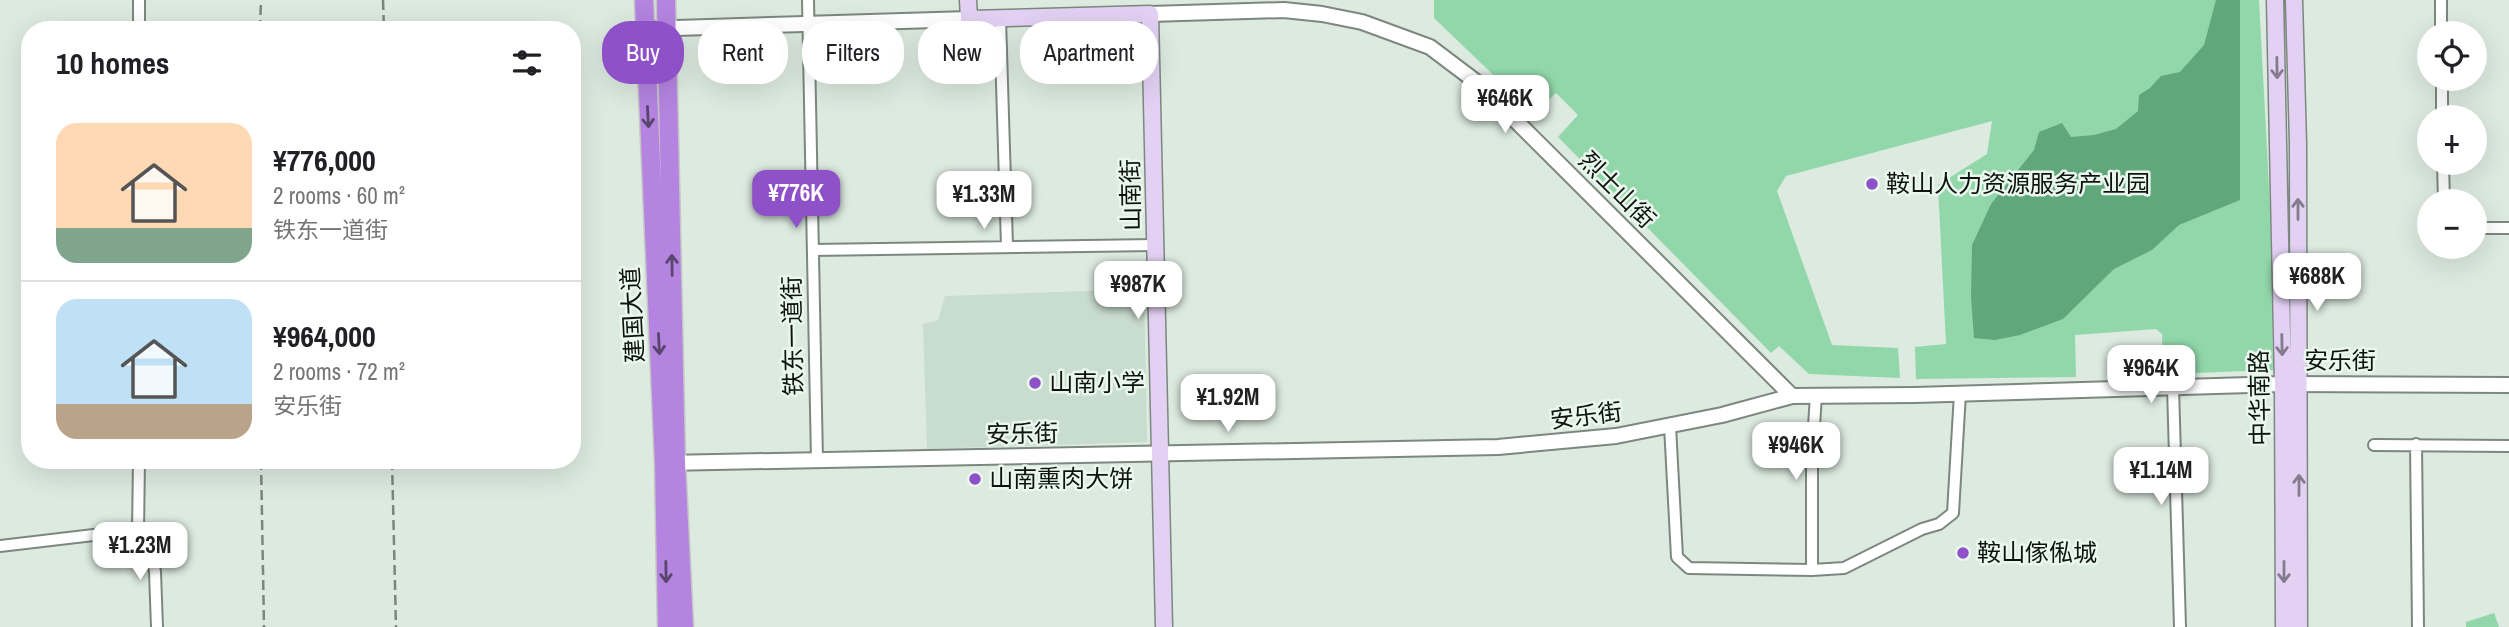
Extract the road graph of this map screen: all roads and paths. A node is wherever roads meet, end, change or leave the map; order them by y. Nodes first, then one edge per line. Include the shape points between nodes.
1 (139, 0) edge
2 (643, 0) edge
3 (666, 0) edge
4 (808, 0) edge
5 (968, 0) edge
6 (2275, 0) edge
7 (2294, 0) edge
8 (2441, 0) edge
9 (1285, 5) edge
10 (1130, 7) edge
11 (1150, 14) junction
12 (969, 19) junction
13 (1000, 19) junction
14 (139, 21) edge
15 (644, 21) edge
16 (666, 21) edge
17 (808, 21) edge
18 (888, 21) edge
19 (2441, 21) edge
20 (802, 23) edge
21 (684, 26) edge
22 (647, 84) edge
23 (667, 84) edge
24 (809, 84) edge
25 (2487, 228) edge
26 (2509, 228) edge
27 (1155, 245) junction
28 (1007, 246) junction
29 (813, 250) junction
30 (2291, 384) junction
31 (2509, 385) edge
32 (2173, 387) junction
33 (1960, 393) junction
34 (1816, 395) junction
35 (1792, 396) junction
36 (1670, 426) junction
37 (2374, 444) dead end
38 (2416, 444) junction
39 (2509, 446) edge
40 (1160, 454) junction
41 (817, 460) junction
42 (670, 463) junction
43 (139, 469) edge
44 (138, 532) junction
45 (0, 546) edge
46 (1812, 570) junction
47 (157, 627) edge
48 (667, 627) edge
49 (684, 627) edge
50 (1164, 627) edge
51 (2180, 627) edge
52 (2284, 627) edge
53 (2300, 627) edge
54 (2418, 627) edge

1 - 14 street
2 - 15 highway, 建国大道
3 - 16 highway, 建国大道
4 - 17 street, 铁东一道街
5 - 12 main road
6 -> 30 main road, 中华南路
30 -> 7 main road, 中华南路 via 2298,143
8 - 19 street
9 - 11 street, 烈士山街
9 - 35 street, 烈士山街 via 1362,22 1430,47 1455,64
10 - 11 main road, 烈士山街
10 - 13 main road, 烈士山街
11 - 27 main road, 山南街
12 - 13 main road, 烈士山街
12 - 18 street, 烈士山街
13 - 28 street
20 - 21 street, 烈士山街
22 -> 42 highway, 建国大道
42 -> 23 highway, 建国大道
24 - 29 street, 铁东一道街
25 - 26 street
27 - 28 street
27 - 40 main road, 山南街
28 - 29 street
29 - 41 street, 铁东一道街
30 - 31 street, 安乐街
30 - 32 street, 安乐街
30 -> 52 main road, 中华南路
53 -> 30 main road, 中华南路
32 - 33 street, 安乐街
32 - 51 street
33 - 34 street, 安乐街
33 - 46 street via 1953,513 1939,524 1844,568
34 - 35 street, 安乐街
34 - 46 street
35 - 36 street, 安乐街
36 - 40 street, 安乐街 via 1498,447
36 - 46 street via 1677,557 1689,568
37 - 38 street
38 - 39 street
38 - 54 street
40 - 41 street, 安乐街
40 - 50 main road, 山南街
41 - 42 street, 安乐街
42 -> 48 highway, 建国大道
42 - 49 highway, 建国大道
43 - 44 street
44 - 45 street
44 - 47 street via 152,551

